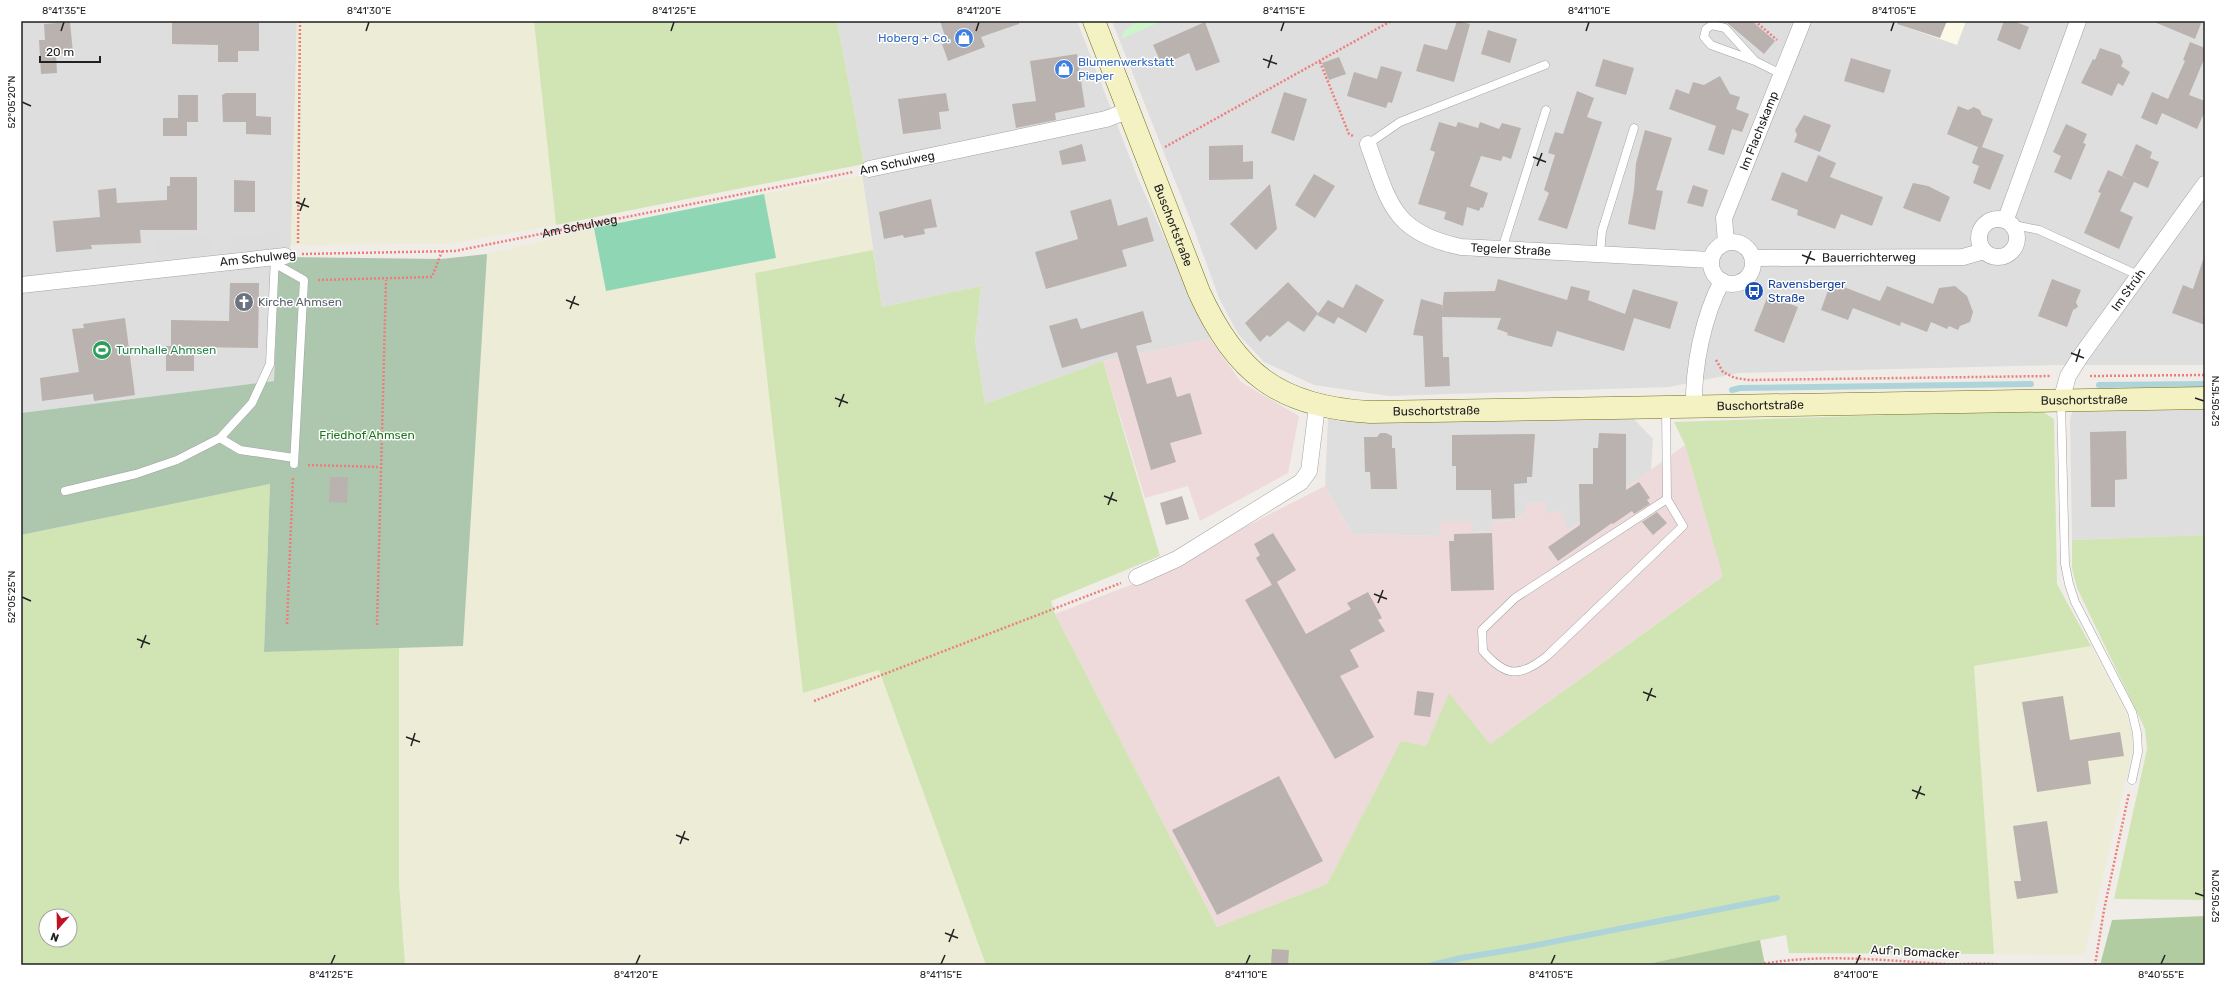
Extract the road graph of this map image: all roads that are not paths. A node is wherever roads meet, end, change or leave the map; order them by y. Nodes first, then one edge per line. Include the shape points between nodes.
1 (1802, 21) edge
2 (2078, 21) edge
3 (1097, 22) edge
4 (1755, 60) junction
5 (1545, 64) dead end
6 (1781, 74) junction
7 (1130, 110) junction
8 (1546, 110) dead end
9 (1634, 128) dead end
10 (1368, 144) joint
11 (869, 169) road end
12 (2205, 184) edge
13 (2010, 222) junction
14 (1726, 242) junction
15 (1502, 249) junction
16 (1984, 251) junction
17 (1600, 254) junction
18 (286, 256) junction
19 (1753, 258) junction
20 (1711, 260) junction
21 (2138, 275) junction
22 (1722, 281) junction
23 (21, 285) edge
24 (2205, 398) edge
25 (2061, 401) junction
26 (1317, 406) junction
27 (1694, 407) junction
28 (1666, 408) junction
29 (220, 438) junction
30 (65, 491) dead end
31 (1667, 499) junction
32 (1137, 577) road end
33 (2132, 780) road end

1 - 6 street, Im Flachskamp
2 - 13 street
3 - 7 main road, Buschortstraße
4 - 4 lane via 1724,28 1712,24 1706,29 1704,37 1711,45
4 - 6 lane
5 - 10 lane via 1400,122
6 - 14 street, Im Flachskamp via 1724,218
7 - 11 street, Am Schulweg via 1106,119
7 - 26 main road, Buschortstraße via 1199,292 1214,324 1228,346 1245,365 1266,382 1292,397
8 - 15 lane
9 - 17 lane via 1602,231
10 - 15 street, Tegeler Straße via 1394,210 1412,229 1444,243
12 - 21 street, Im Strüh
13 - 16 street via 1996,218 1986,222 1980,231 1979,241
13 - 16 street via 2018,236 2015,248 2006,256 1994,257
13 - 21 lane via 2039,230
14 - 19 street via 1743,244 1750,250
14 - 20 street via 1714,252
15 - 17 street, Tegeler Straße
16 - 19 street, Bauerrichterweg via 1963,257
17 - 20 street, Tegeler Straße
18 - 23 street, Am Schulweg
18 - 29 lane via 270,364 252,403
18 - 29 lane via 281,267 304,280 294,461 240,450
19 - 22 street via 1753,268 1749,277 1731,284
20 - 22 street via 1715,276
21 - 25 street, Im Strüh via 2068,376
22 - 27 street via 1714,296 1698,357
24 - 25 main road, Buschortstraße
25 - 27 main road, Buschortstraße
25 - 33 lane via 2068,584 2132,712 2138,752
26 - 28 main road, Buschortstraße via 1370,412
26 - 32 street via 1309,471 1302,482 1177,559
27 - 28 main road, Buschortstraße
28 - 31 lane
29 - 30 lane via 177,460 136,474
31 - 31 lane via 1515,598 1482,630 1482,651 1494,664 1511,673 1531,669 1547,656 1683,526

